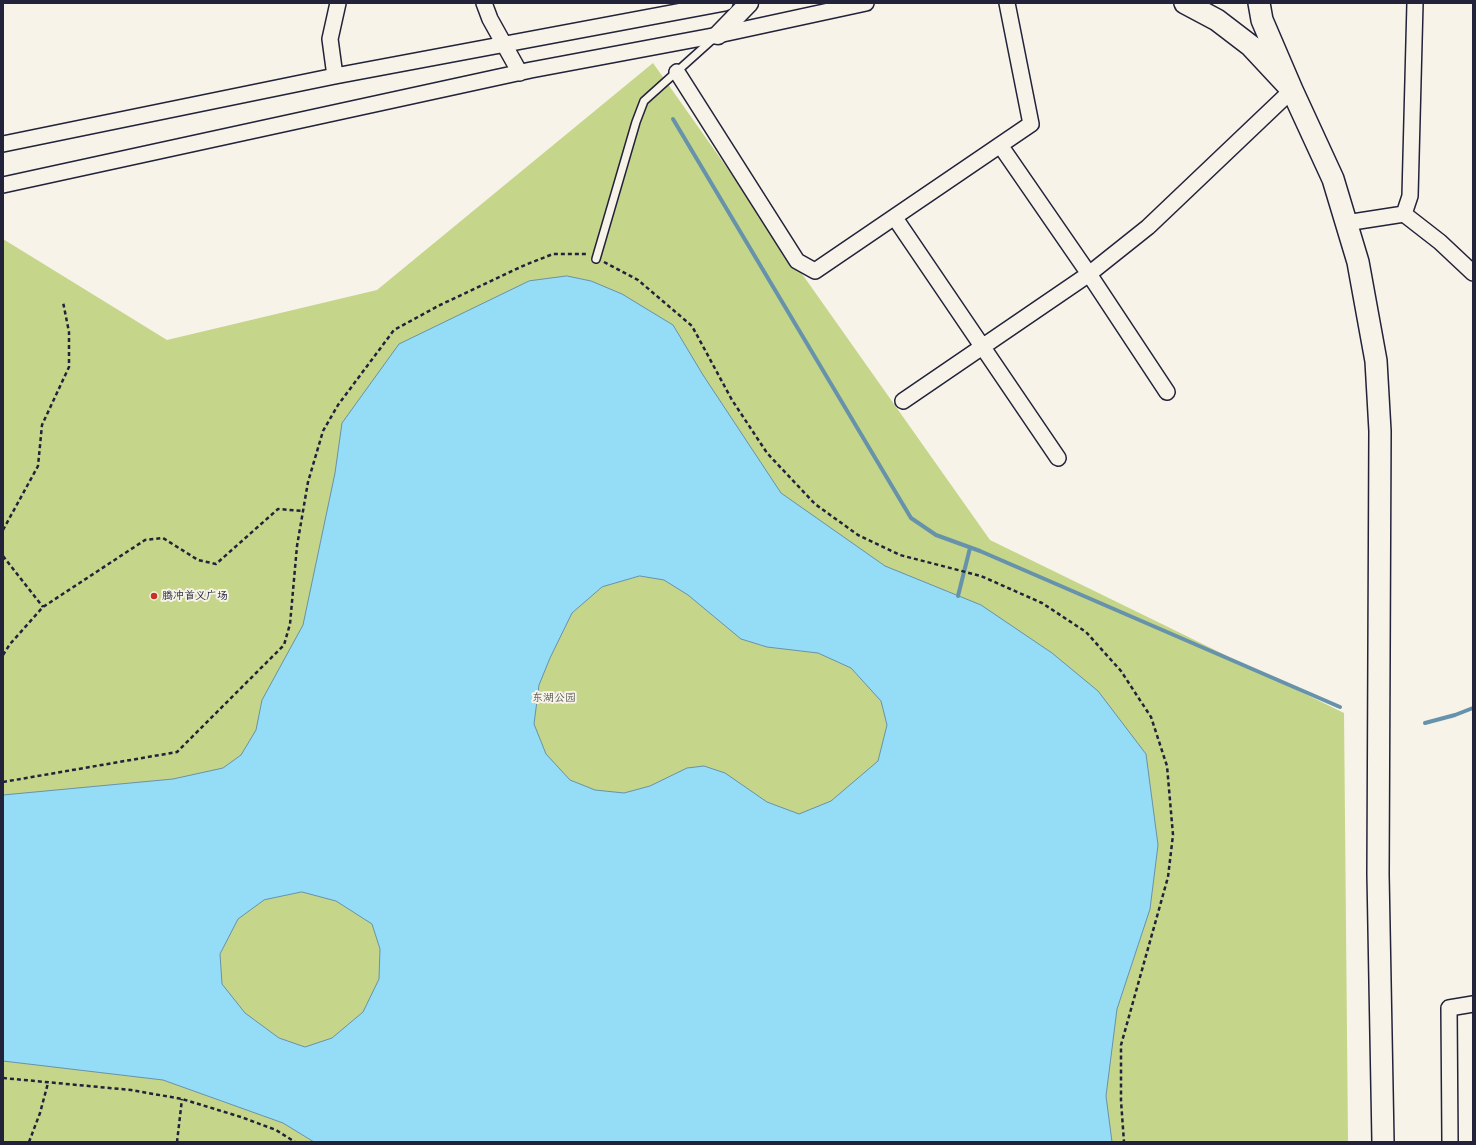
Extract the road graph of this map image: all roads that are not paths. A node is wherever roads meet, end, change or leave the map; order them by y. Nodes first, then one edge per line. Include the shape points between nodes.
1 (338, 3) edge
2 (484, 3) edge
3 (725, 3) edge
4 (750, 3) edge
5 (866, 3) edge
6 (1007, 3) edge
7 (1185, 3) edge
8 (1259, 3) edge
9 (1415, 3) edge
10 (718, 35) junction
11 (505, 45) junction
12 (677, 72) junction
13 (520, 73) junction
14 (335, 76) junction
15 (1292, 90) junction
16 (3, 144) edge
17 (1000, 145) junction
18 (3, 185) edge
19 (1404, 214) junction
20 (895, 218) junction
21 (1346, 223) junction
22 (596, 258) road end
23 (1473, 273) edge
24 (1089, 274) junction
25 (982, 348) junction
26 (1167, 392) dead end
27 (904, 401) dead end
28 (1058, 458) dead end
29 (1473, 1004) edge
30 (1383, 1142) edge
31 (1450, 1142) edge

1 - 14 street via 330,40
2 - 11 street
3 - 11 street
4 - 10 street
5 - 10 street
6 - 17 street via 1031,124
7 - 15 main road via 1217,20 1251,46
8 - 15 main road via 1262,20
9 - 19 street via 1410,196
10 - 12 lane
10 - 13 street
11 - 13 street
11 - 14 street
12 - 20 street via 797,261 814,272
12 - 22 lane via 644,101
13 - 18 street
14 - 16 street
15 - 21 main road via 1333,179
15 - 24 street via 1148,227
17 - 20 street
17 - 24 street
19 - 21 street
19 - 23 street via 1440,242
20 - 25 street
21 - 30 main road via 1358,262 1376,361 1380,431 1378,874
24 - 25 street
24 - 26 street
25 - 27 street
25 - 28 street
29 - 31 street via 1449,1008

